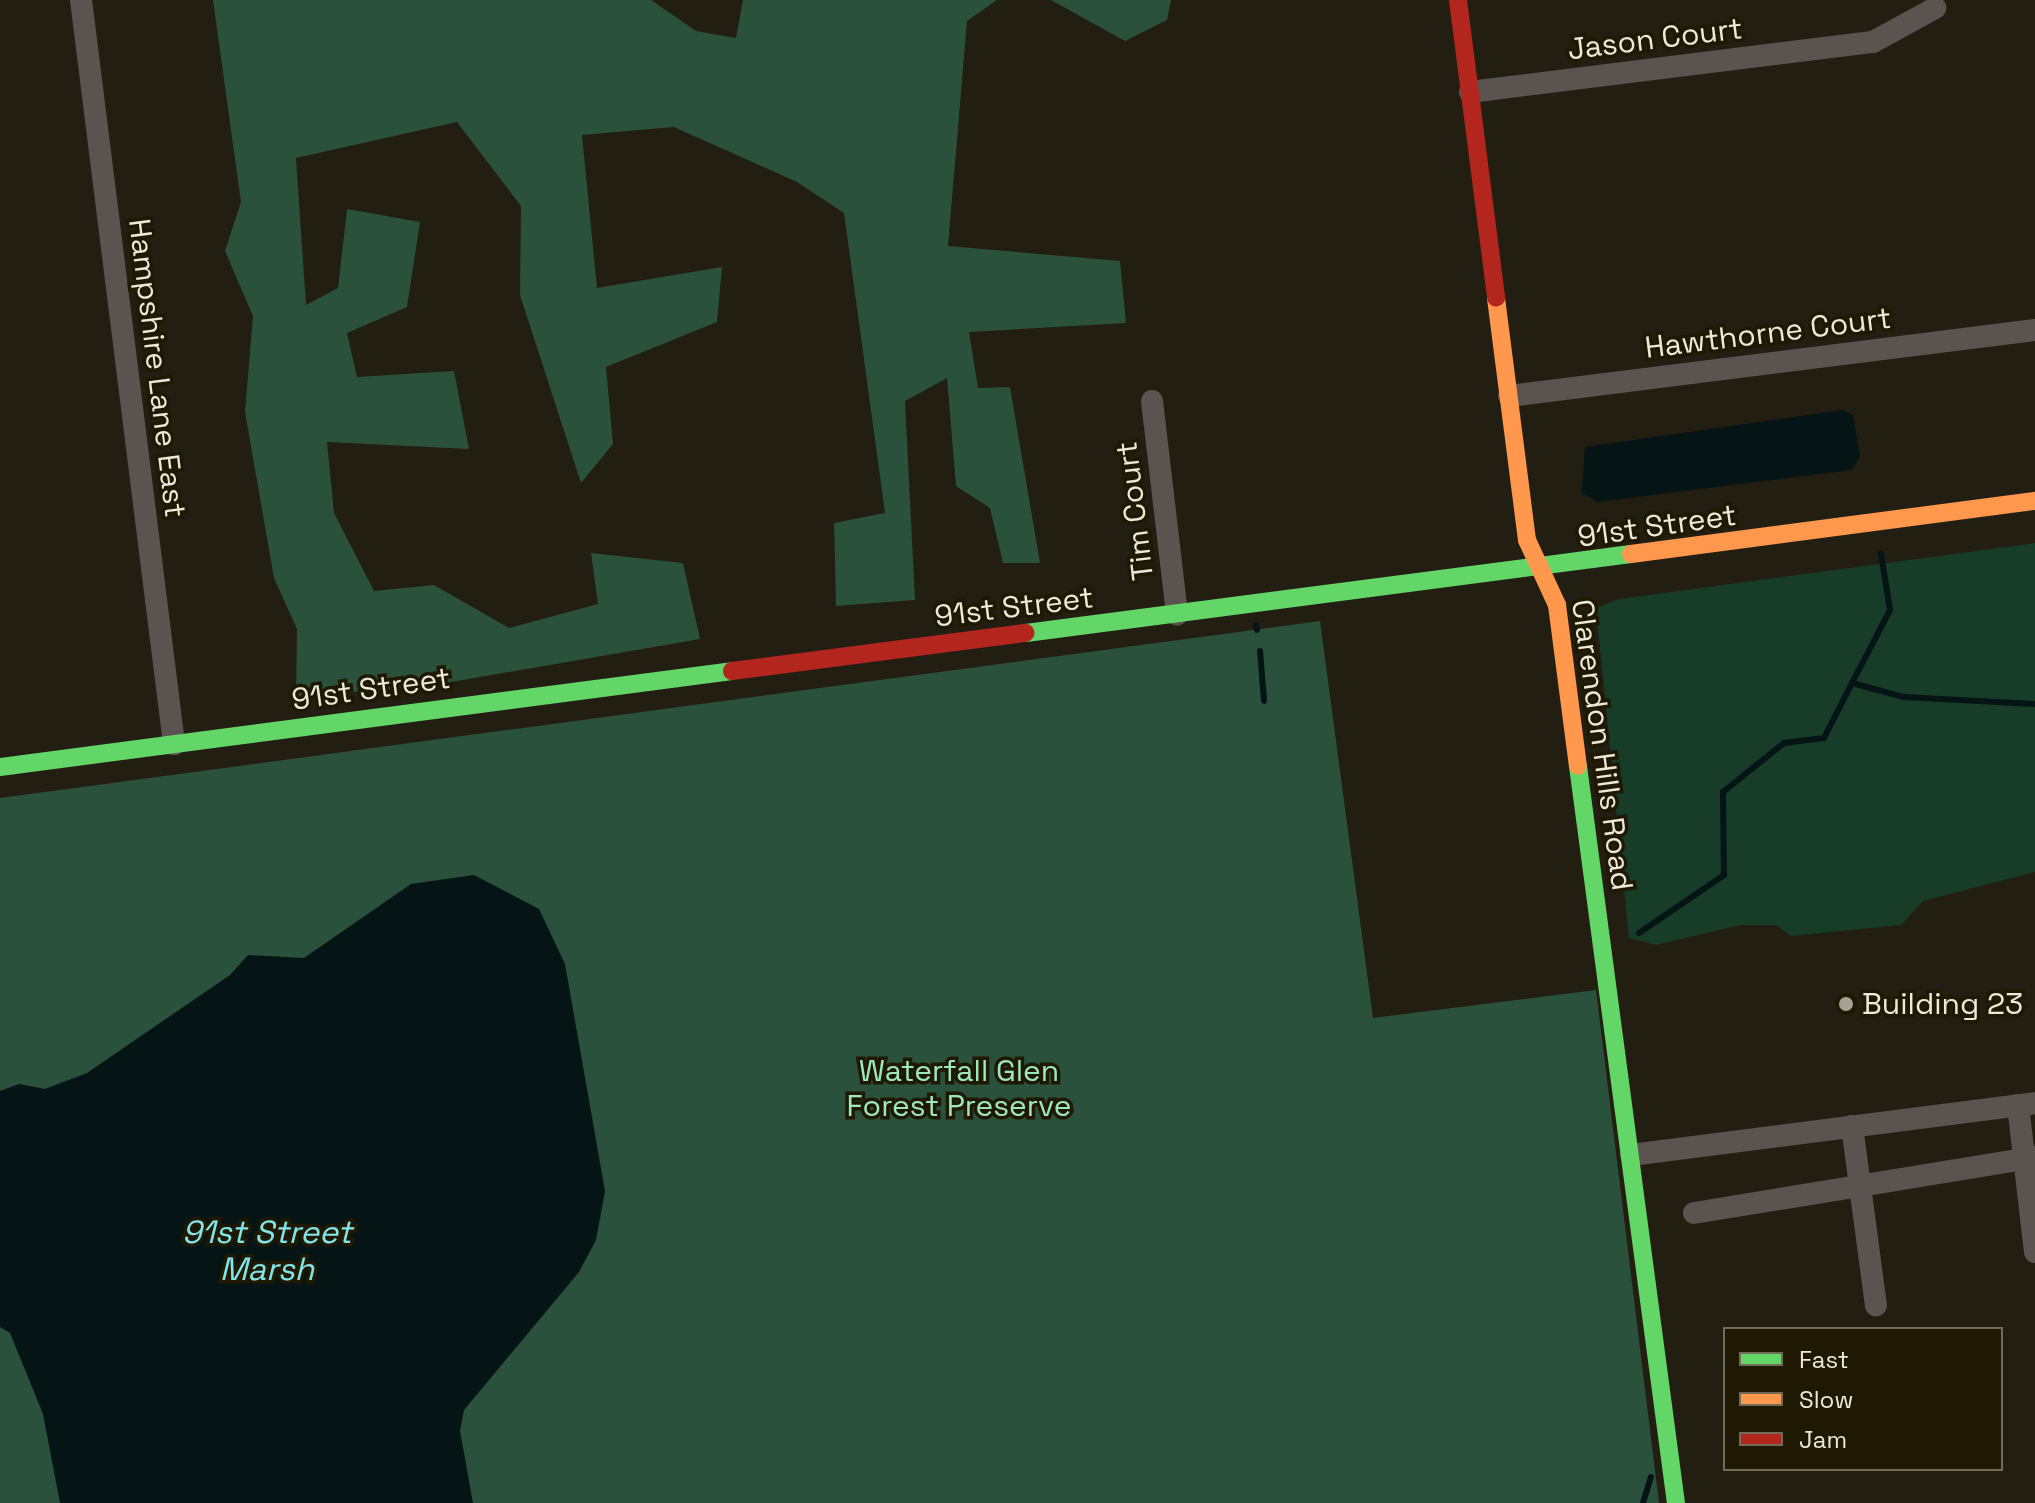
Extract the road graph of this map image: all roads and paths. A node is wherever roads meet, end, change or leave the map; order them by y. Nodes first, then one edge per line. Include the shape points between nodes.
1 (81, 0) edge
2 (1458, 0) edge
3 (1935, 8) dead end
4 (1470, 92) junction
5 (2035, 330) edge
6 (1509, 396) junction
7 (1152, 401) dead end
8 (2035, 501) edge
9 (1542, 570) junction
10 (1177, 615) junction
11 (174, 744) junction
12 (0, 767) edge
13 (2027, 1104) edge
14 (1852, 1126) junction
15 (1631, 1155) junction
16 (2030, 1157) edge
17 (1860, 1183) junction
18 (1694, 1213) dead end
19 (2035, 1252) edge
20 (1876, 1305) dead end
21 (1676, 1503) edge

1 - 11 street, Hampshire Lane East
2 - 4 main road, Clarendon Hills Road
3 - 4 street, Jason Court via 1873,42
4 - 6 main road, Clarendon Hills Road
5 - 6 street, Hawthorne Court
6 - 9 main road, Clarendon Hills Road via 1527,540
7 - 10 street, Tim Court
8 - 9 main road, 91st Street
9 - 10 main road, 91st Street
9 - 15 main road, Clarendon Hills Road via 1557,605
10 - 11 main road, 91st Street
11 - 12 main road, 91st Street
13 - 14 street
13 - 16 street
14 - 15 street
14 - 17 street
15 - 21 main road, Clarendon Hills Road
16 - 17 street
16 - 19 street
17 - 18 street
17 - 20 street

